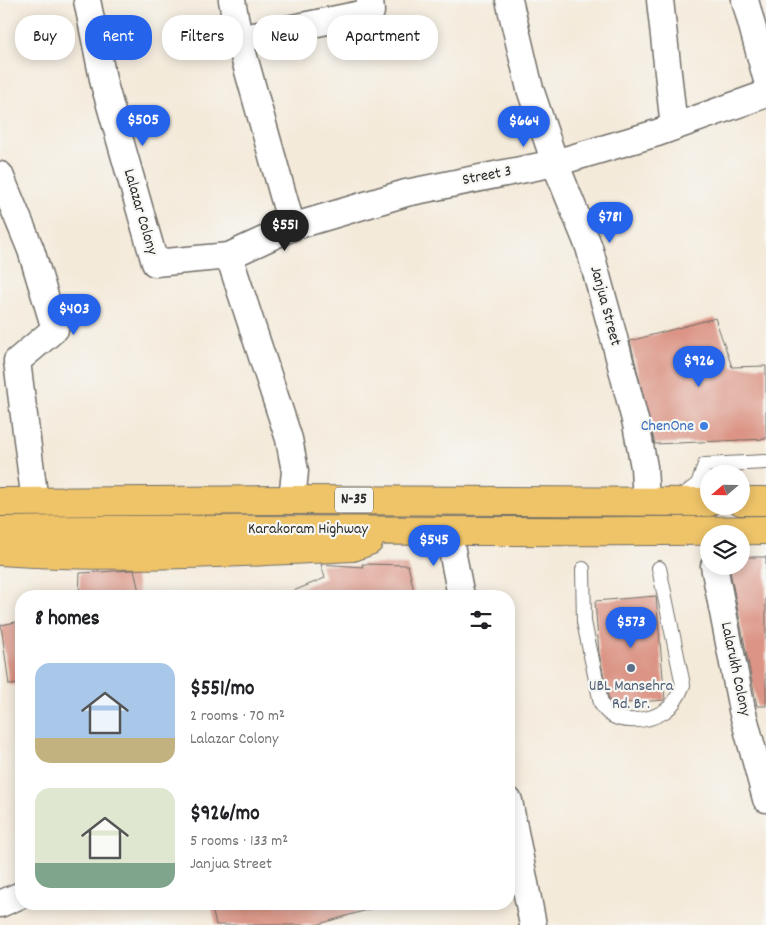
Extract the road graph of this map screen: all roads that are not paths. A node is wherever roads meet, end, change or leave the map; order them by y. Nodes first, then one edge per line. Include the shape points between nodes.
1 (86, 0) edge
2 (232, 0) edge
3 (370, 0) edge
4 (510, 0) edge
5 (660, 0) edge
6 (745, 0) edge
7 (235, 15) edge
8 (243, 38) edge
9 (243, 53) edge
10 (766, 77) edge
11 (766, 94) edge
12 (674, 127) junction
13 (555, 162) junction
14 (0, 175) edge
15 (292, 227) junction
16 (229, 256) junction
17 (766, 462) edge
18 (163, 500) junction
19 (292, 500) junction
20 (750, 501) edge
21 (766, 501) edge
22 (0, 502) edge
23 (34, 502) junction
24 (657, 502) junction
25 (700, 502) edge
26 (160, 529) junction
27 (395, 530) junction
28 (448, 530) junction
29 (766, 530) edge
30 (0, 531) edge
31 (750, 531) edge
32 (700, 535) edge
33 (0, 551) edge
34 (659, 568) dead end
35 (583, 569) dead end
36 (716, 575) edge
37 (460, 590) edge
38 (766, 799) edge
39 (515, 831) edge
40 (15, 898) edge
41 (0, 904) edge
42 (534, 925) edge

1 - 16 street, Lalazar Colony via 104,84 155,264
2 - 7 street
3 - 8 street via 370,12
4 - 13 street, Janjua Street via 530,89
5 - 12 street
6 - 10 street
9 - 15 street
11 - 12 street, Street 3
12 - 13 street, Street 3
13 - 15 street, Street 3 via 406,193
13 - 24 street, Janjua Street via 589,246 644,466
14 - 23 street via 31,250 55,329 17,361
15 - 16 street, Lalazar Colony
16 - 19 street via 288,439 295,471
17 - 24 lane via 705,465 698,484 686,496
18 - 19 highway, Karakoram Highway / N-35
18 - 23 highway, Karakoram Highway / N-35
18 - 26 highway
19 - 24 highway, Karakoram Highway / N-35
20 - 21 highway
22 - 23 highway, Karakoram Highway / N-35
24 - 25 highway, Karakoram Highway / N-35
26 - 27 highway, Karakoram Highway / N-35
26 - 30 highway, Karakoram Highway / N-35
27 - 28 highway, Karakoram Highway / N-35
27 - 33 highway via 353,547 175,556
28 - 32 highway, Karakoram Highway / N-35
28 - 37 street
29 - 31 highway, Karakoram Highway / N-35
34 - 35 lane via 683,685 677,699 665,711 648,719 614,718 605,712 601,703 584,622
36 - 38 street, Lalarukh Colony via 742,710
39 - 42 street
40 - 41 street

